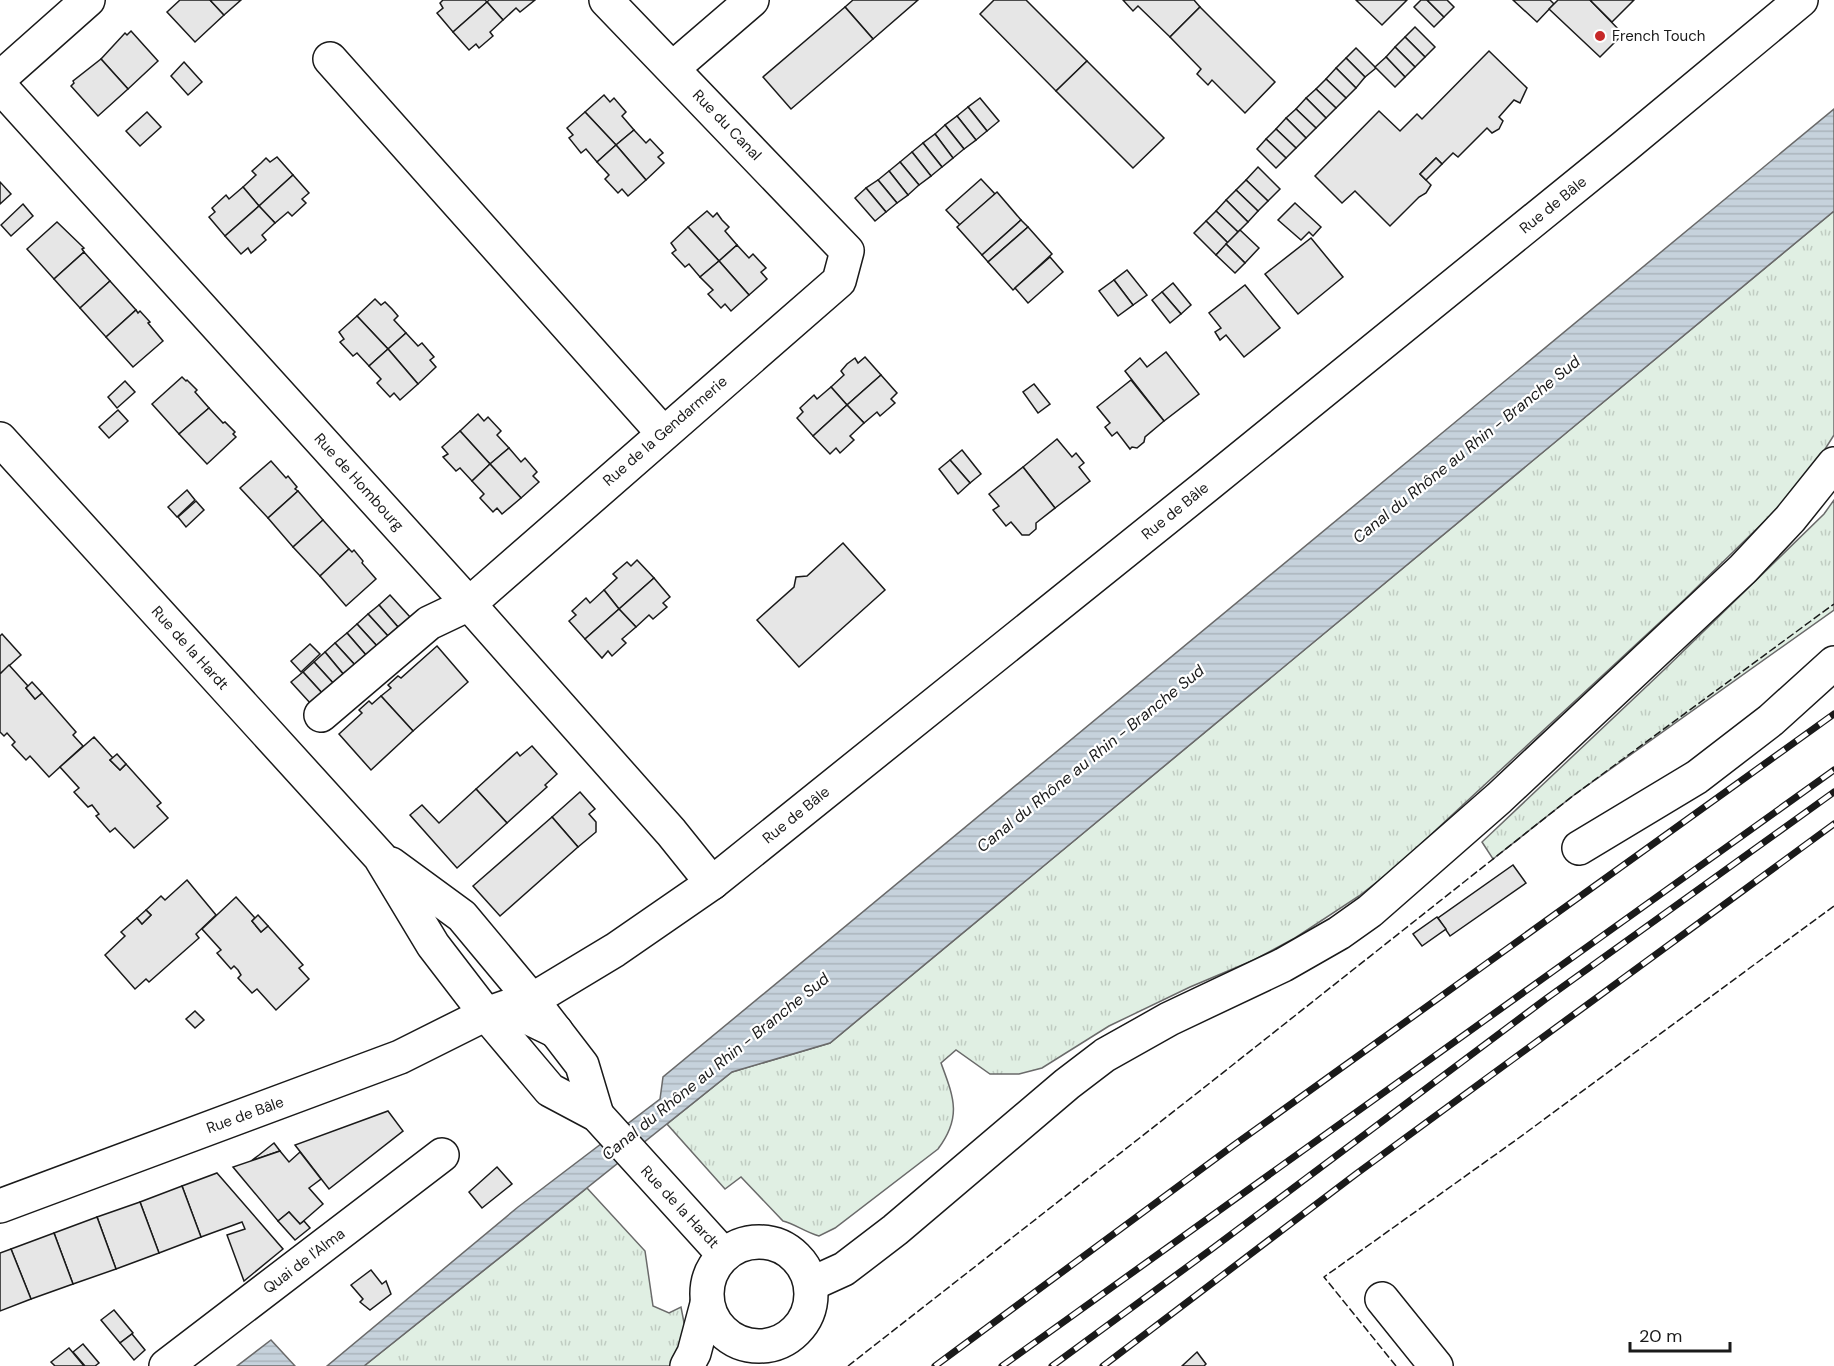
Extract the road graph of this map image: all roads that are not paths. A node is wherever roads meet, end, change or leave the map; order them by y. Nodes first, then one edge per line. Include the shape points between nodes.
1 (88, 0) edge
2 (606, 0) edge
3 (752, 0) edge
4 (1801, 0) edge
5 (330, 59) dead end
6 (673, 68) junction
7 (0, 78) edge
8 (0, 86) edge
9 (847, 251) joint
10 (663, 433) junction
11 (0, 439) edge
12 (1834, 464) edge
13 (469, 604) junction
14 (1834, 663) edge
15 (321, 715) dead end
16 (1580, 848) dead end
17 (380, 857) junction
18 (712, 883) junction
19 (532, 1000) junction
20 (486, 1014) junction
21 (556, 1031) junction
22 (597, 1115) junction
23 (442, 1155) dead end
24 (0, 1206) edge
25 (724, 1255) junction
26 (811, 1284) junction
27 (1382, 1299) dead end
28 (707, 1304) junction
29 (746, 1356) edge
30 (166, 1366) edge
31 (687, 1366) edge
32 (1436, 1366) edge

1 - 7 main road
2 - 6 main road, Rue du Canal
3 - 6 main road
4 - 18 main road, Rue de Bâle via 1238,461
5 - 10 main road
6 - 9 main road, Rue du Canal
8 - 13 main road, Rue de Hombourg
9 - 10 main road, Rue de la Gendarmerie via 839,281
10 - 13 main road, Rue de la Gendarmerie
11 - 17 main road, Rue de la Hardt
12 - 26 main road via 1743,569 1499,798 1370,911 1283,965 1168,1019 1105,1055 895,1230 844,1269
13 - 15 main road, Rue de la Gendarmerie via 429,623
13 - 18 main road, Rue de Hombourg
14 - 16 main road via 1771,720 1697,777
17 - 19 main road, Rue de la Hardt via 462,916
17 - 20 main road, Rue de la Hardt via 433,945
18 - 19 main road, Rue de Bâle via 615,950
19 - 21 main road, Rue de la Hardt
20 - 21 main road, Rue de la Hardt via 506,1007
20 - 22 main road, Rue de la Hardt via 550,1090
20 - 24 main road, Rue de Bâle via 400,1057
21 - 22 main road, Rue de la Hardt via 582,1065
22 - 25 main road, Rue de la Hardt
23 - 30 main road, Quai de l'Alma
25 - 26 main road via 749,1243 766,1242 782,1247 795,1256
25 - 28 main road via 711,1272
26 - 29 main road via 812,1300 797,1330 784,1340
27 - 32 main road
28 - 29 main road via 713,1320 723,1333 737,1341
28 - 31 main road

